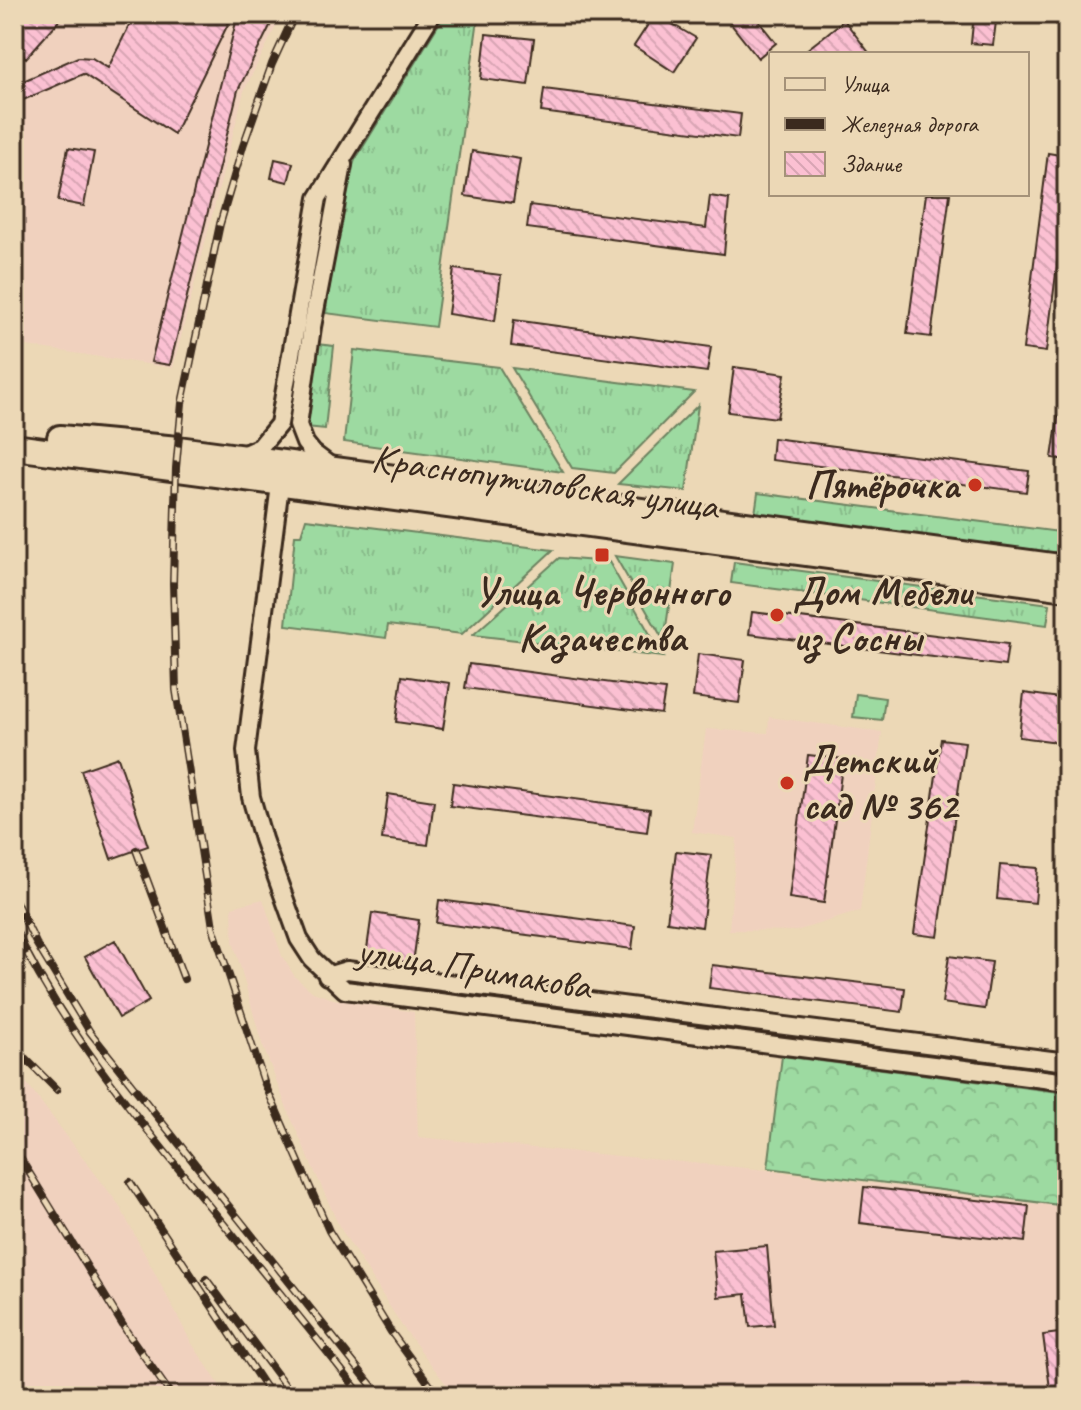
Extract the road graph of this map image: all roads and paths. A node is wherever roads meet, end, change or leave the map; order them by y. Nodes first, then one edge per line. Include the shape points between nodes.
1 (432, 14) edge
2 (347, 152) junction
3 (14, 432) edge
4 (14, 447) edge
5 (236, 457) junction
6 (337, 471) junction
7 (280, 485) junction
8 (1067, 568) edge
9 (1067, 588) edge
10 (327, 976) junction
11 (1067, 1062) edge
12 (1067, 1082) edge

1 - 2 street
2 - 5 street via 318,198 279,424 260,447
2 - 6 street via 298,425 313,453
3 - 5 main road, Краснопутиловская улица
4 - 7 main road, Краснопутиловская улица
5 - 6 main road, Краснопутиловская улица
6 - 8 main road, Краснопутиловская улица
7 - 9 main road, Краснопутиловская улица
7 - 10 street via 246,751 251,797 290,915 312,959
10 - 11 street, улица Примакова via 347,970
10 - 12 street, улица Примакова via 345,990

